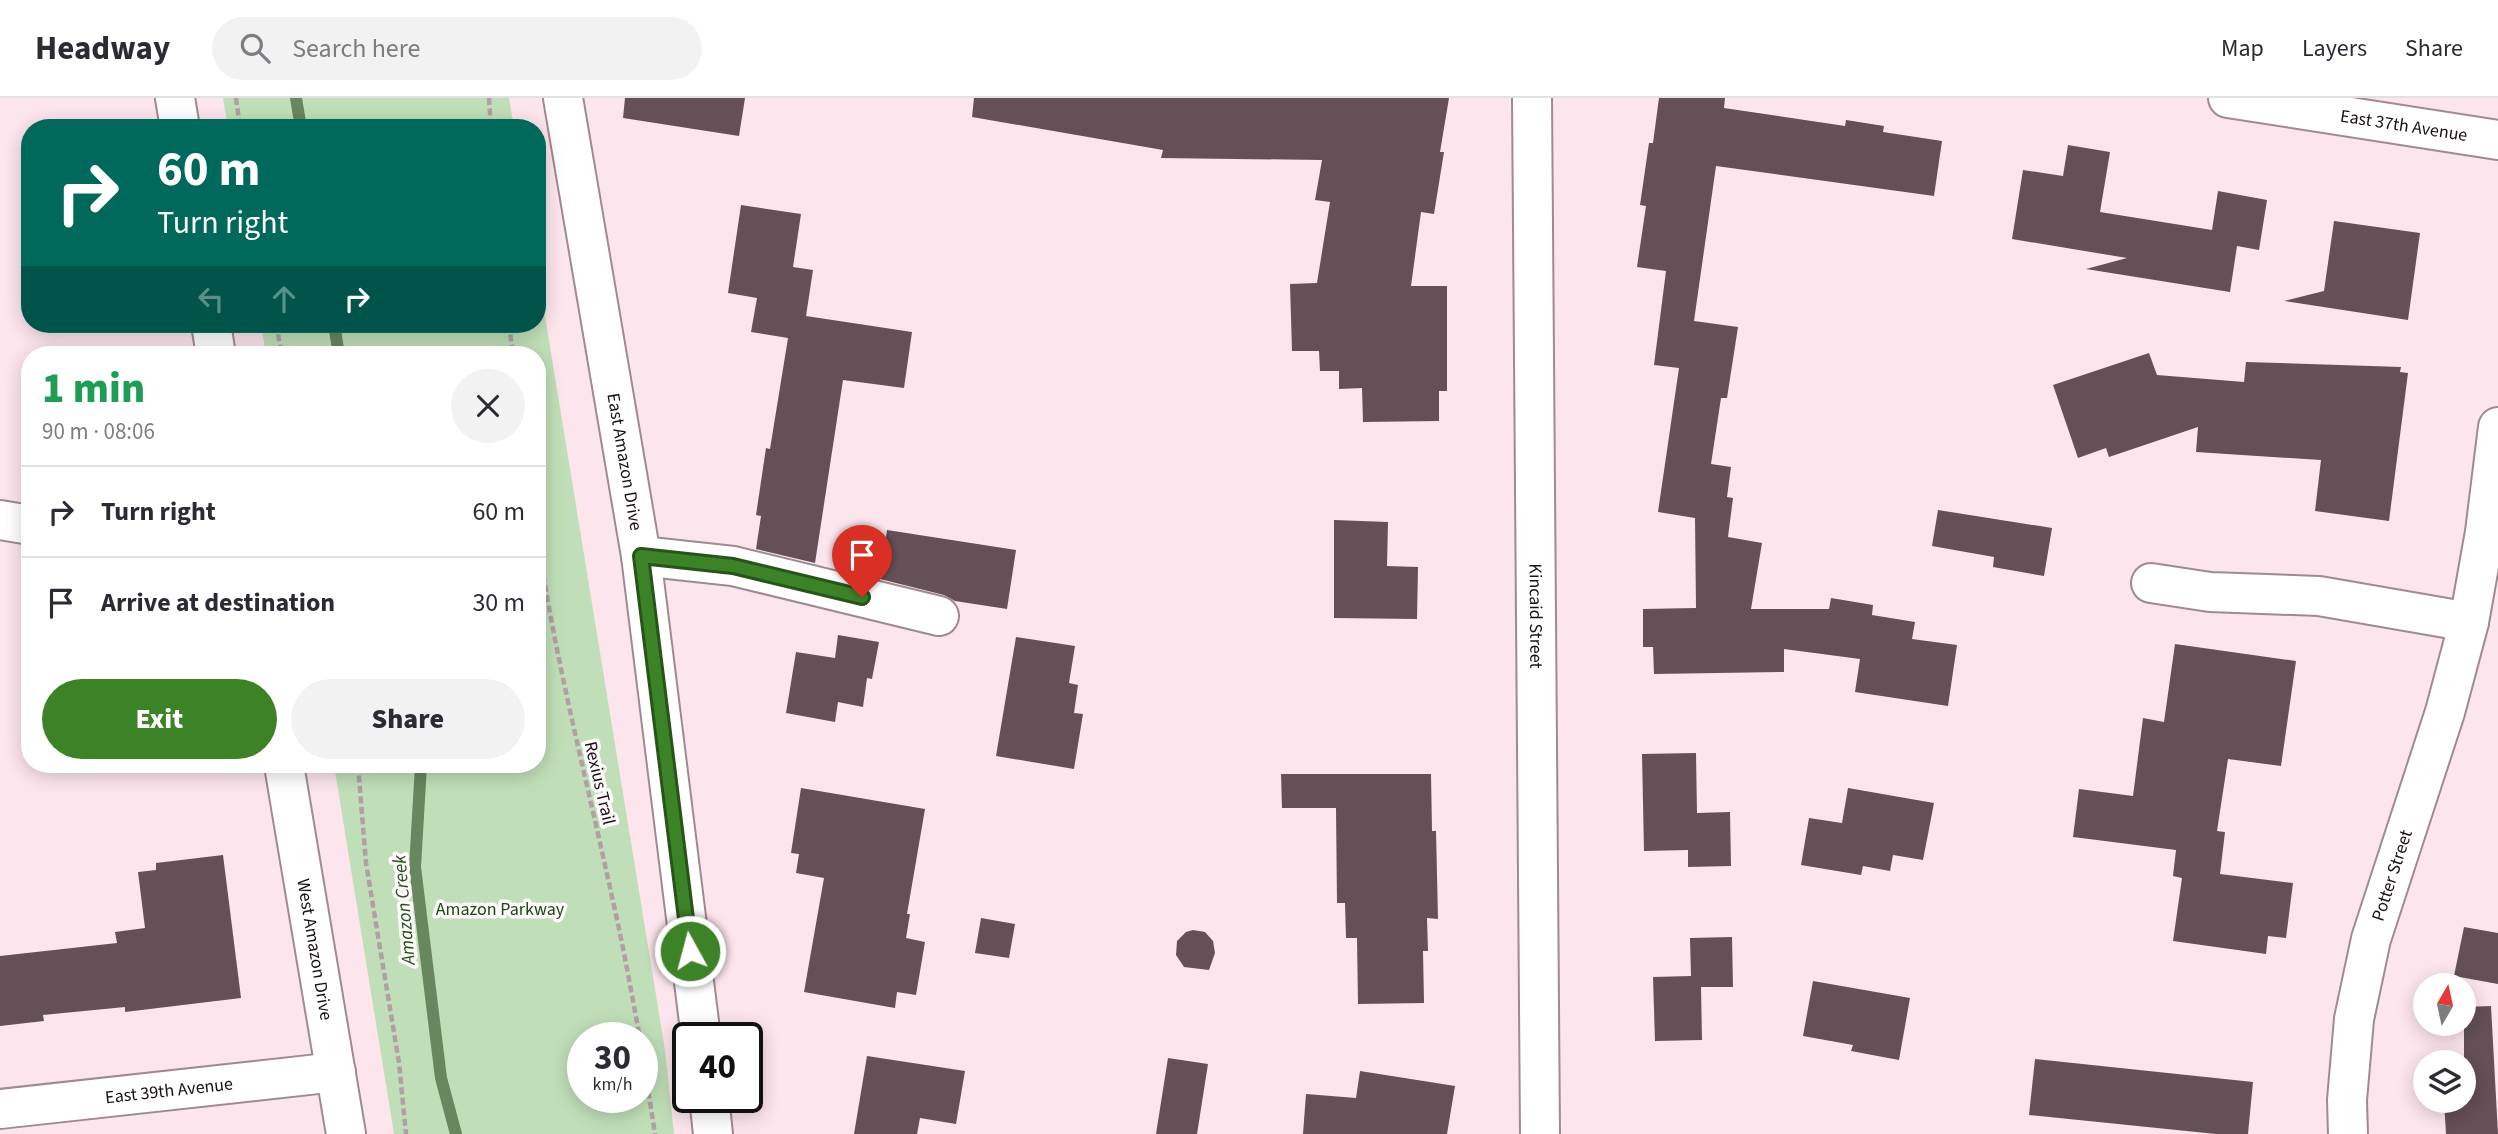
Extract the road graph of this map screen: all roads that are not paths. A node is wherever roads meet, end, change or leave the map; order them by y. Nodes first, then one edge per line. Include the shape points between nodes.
1 (175, 98) edge
2 (563, 98) edge
3 (1532, 98) edge
4 (2228, 98) edge
5 (178, 119) edge
6 (2498, 140) edge
7 (2498, 427) edge
8 (0, 520) edge
9 (21, 524) edge
10 (641, 556) junction
11 (2151, 583) dead end
12 (939, 616) dead end
13 (2469, 622) junction
14 (285, 773) edge
15 (699, 1022) edge
16 (336, 1072) junction
17 (0, 1109) edge
18 (711, 1113) edge
19 (346, 1134) edge
20 (713, 1134) edge
21 (1540, 1134) edge
22 (2348, 1134) edge

1 - 5 street
2 - 10 street, East Amazon Drive
3 - 21 street, Kincaid Street
4 - 6 street, East 37th Avenue
7 - 13 street, Potter Street
8 - 9 street
10 - 12 street via 733,566
10 - 15 street, East Amazon Drive
11 - 13 street via 2210,592 2319,596
13 - 22 street, Potter Street via 2445,712 2371,939 2354,1019
14 - 16 street, West Amazon Drive
16 - 17 street, East 39th Avenue
16 - 19 street, West Amazon Drive
18 - 20 street

